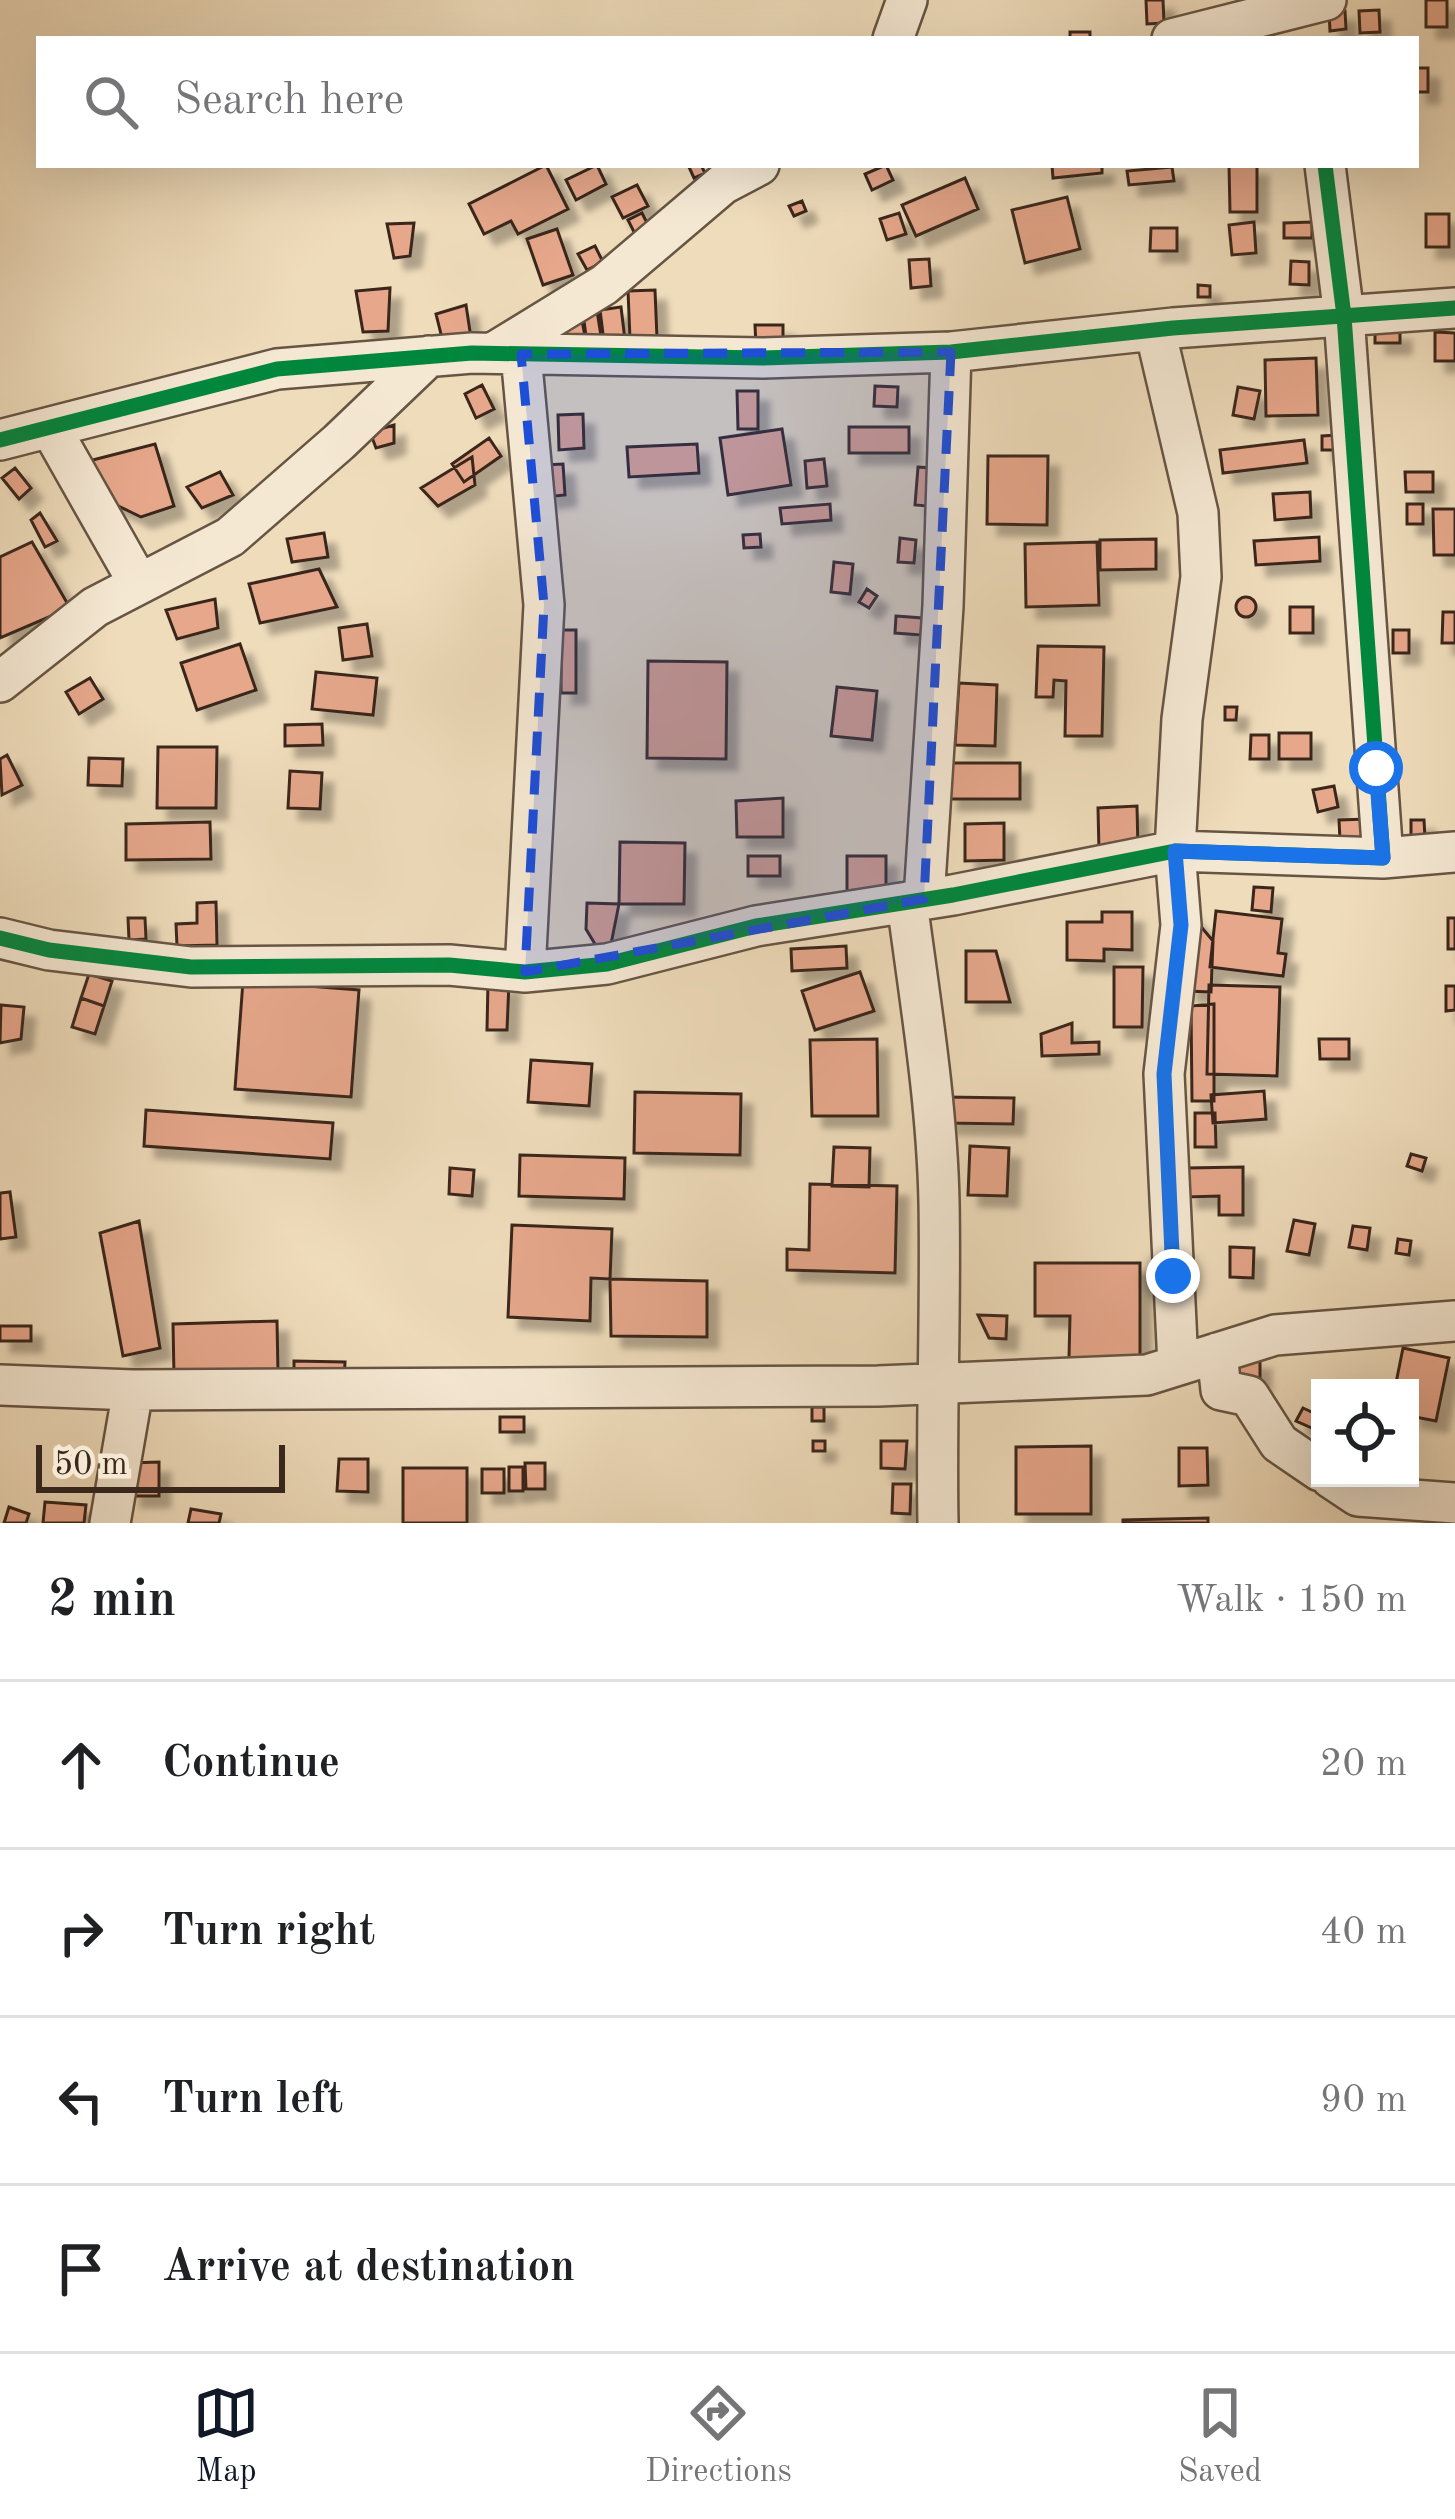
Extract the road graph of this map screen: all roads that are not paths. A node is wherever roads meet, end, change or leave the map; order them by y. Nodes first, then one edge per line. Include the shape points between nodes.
1 (907, 0) edge
2 (1318, 10) edge
3 (894, 36) edge
4 (1187, 36) edge
5 (753, 168) edge
6 (1325, 168) edge
7 (1455, 308) edge
8 (1344, 316) junction
9 (1155, 330) junction
10 (951, 352) junction
11 (507, 354) junction
12 (429, 356) junction
13 (50, 427) junction
14 (0, 440) edge
15 (139, 584) junction
16 (0, 682) edge
17 (1175, 851) junction
18 (1455, 852) edge
19 (1383, 858) junction
20 (915, 900) junction
21 (0, 938) edge
22 (525, 972) junction
23 (1455, 1321) edge
24 (1217, 1353) junction
25 (1178, 1366) junction
26 (935, 1384) junction
27 (0, 1385) edge
28 (133, 1390) junction
29 (1311, 1465) edge
30 (1344, 1487) edge
31 (1455, 1503) edge
32 (110, 1523) edge
33 (938, 1523) edge

1 - 3 street
2 - 4 street
5 - 11 street
6 - 8 street
7 - 8 street
8 - 9 street
8 - 19 street
9 - 10 street
9 - 17 street via 1198,513 1201,577
10 - 11 street
10 - 20 street via 943,606
11 - 12 street
11 - 22 street via 544,605
12 - 13 street via 277,369
12 - 15 street via 230,537
13 - 14 street
13 - 15 street
15 - 16 street via 95,607
17 - 19 street
17 - 20 street
17 - 25 street via 1181,925 1164,1074
18 - 19 street
20 - 22 street via 756,926 607,964
20 - 26 street via 939,1202
21 - 22 street via 191,967
23 - 24 street via 1275,1334
24 - 25 street
24 - 29 street via 1221,1390 1249,1396 1279,1443
25 - 26 street via 1147,1376
26 - 28 street
26 - 33 street
27 - 28 street
28 - 32 street
30 - 31 street via 1358,1496

